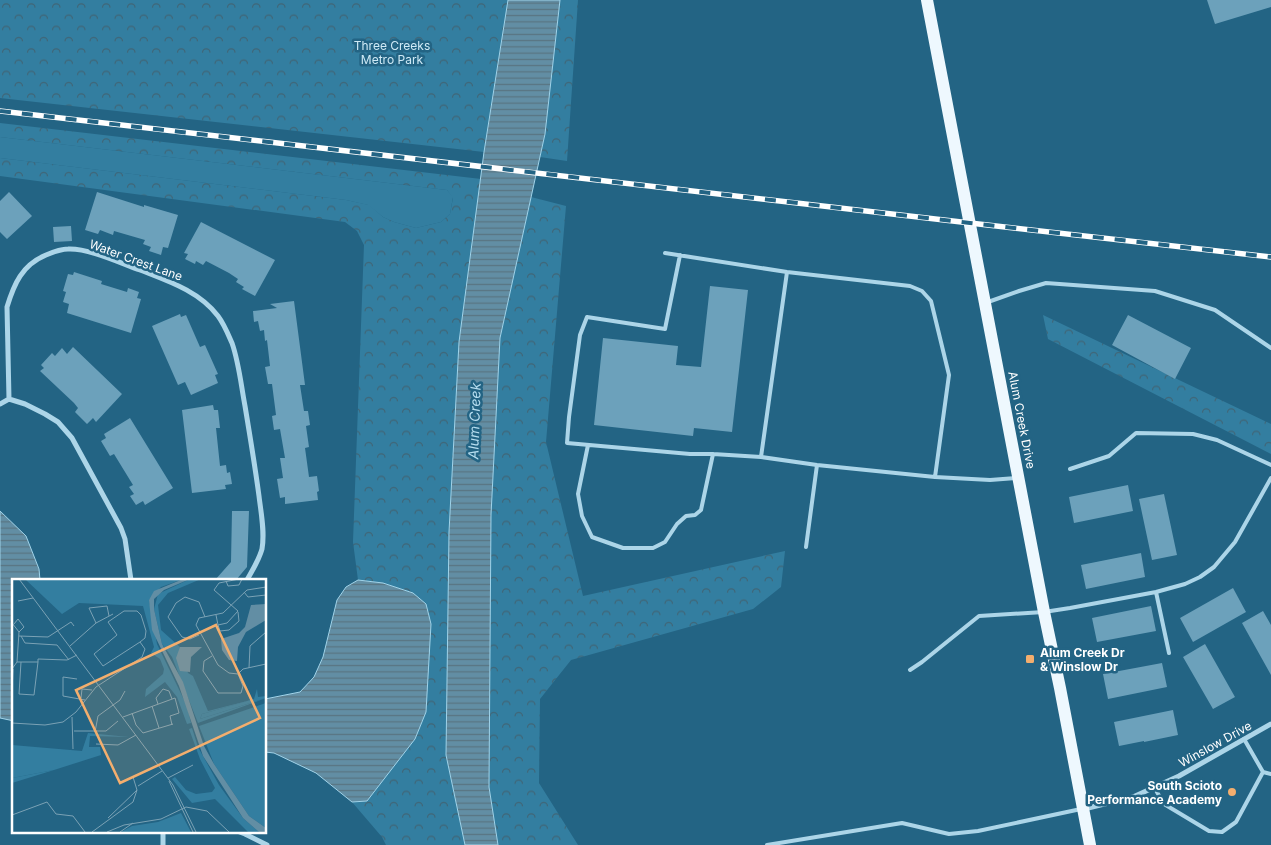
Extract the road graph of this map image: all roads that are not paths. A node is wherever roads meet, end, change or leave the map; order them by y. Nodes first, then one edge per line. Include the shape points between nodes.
1 (928, 0) edge
2 (665, 253) dead end
3 (680, 255) junction
4 (787, 272) junction
5 (986, 303) junction
6 (1271, 348) edge
7 (9, 400) junction
8 (0, 404) edge
9 (588, 445) junction
10 (713, 454) junction
11 (761, 457) junction
12 (817, 465) junction
13 (1271, 466) edge
14 (1070, 469) dead end
15 (935, 477) junction
16 (1019, 478) junction
17 (1271, 478) edge
18 (806, 547) dead end
19 (131, 579) edge
20 (248, 579) edge
21 (1156, 592) junction
22 (1044, 612) junction
23 (1169, 653) dead end
24 (910, 670) dead end
25 (1271, 724) edge
26 (1244, 740) junction
27 (1263, 772) junction
28 (1271, 774) edge
29 (1154, 787) junction
30 (1083, 809) junction
31 (163, 832) edge
32 (239, 832) edge
33 (163, 845) edge
34 (267, 845) edge
35 (767, 845) edge
36 (1090, 845) edge

1 - 5 main road, Alum Creek Drive
2 - 3 lane
3 - 4 lane
3 - 9 lane via 665,329 588,317 580,335 567,443
4 - 11 lane
4 - 15 lane via 910,286 922,291 931,301 949,375
5 - 6 lane via 1046,283 1155,291 1215,310
5 - 16 main road, Alum Creek Drive
7 - 8 street
7 - 19 street via 45,414 58,422 72,438 121,528
7 - 20 street, Water Crest Lane via 7,308 21,275 36,259 57,250 92,252 170,281 194,294 217,315 225,328 237,364 263,530 262,550
9 - 10 lane
9 - 10 lane via 578,494 582,516 592,536 623,548 653,548 665,542 676,524 686,516 701,510
10 - 11 lane
11 - 12 lane
12 - 15 lane
12 - 18 lane
13 - 14 lane via 1217,440 1193,434 1136,433 1109,456
15 - 16 lane
16 - 22 main road, Alum Creek Drive
17 - 21 lane via 1235,542 1214,567 1185,584
21 - 22 lane
21 - 23 lane
22 - 24 lane via 979,616
22 - 30 main road, Alum Creek Drive
25 - 26 street, Winslow Drive
26 - 27 lane
26 - 29 street, Winslow Drive
27 - 28 lane
27 - 29 lane via 1236,822 1222,832 1209,831 1164,804
29 - 30 street, Winslow Drive
30 - 35 lane via 978,831 949,834 902,823
30 - 36 main road, Alum Creek Drive
31 - 33 street
32 - 34 street

